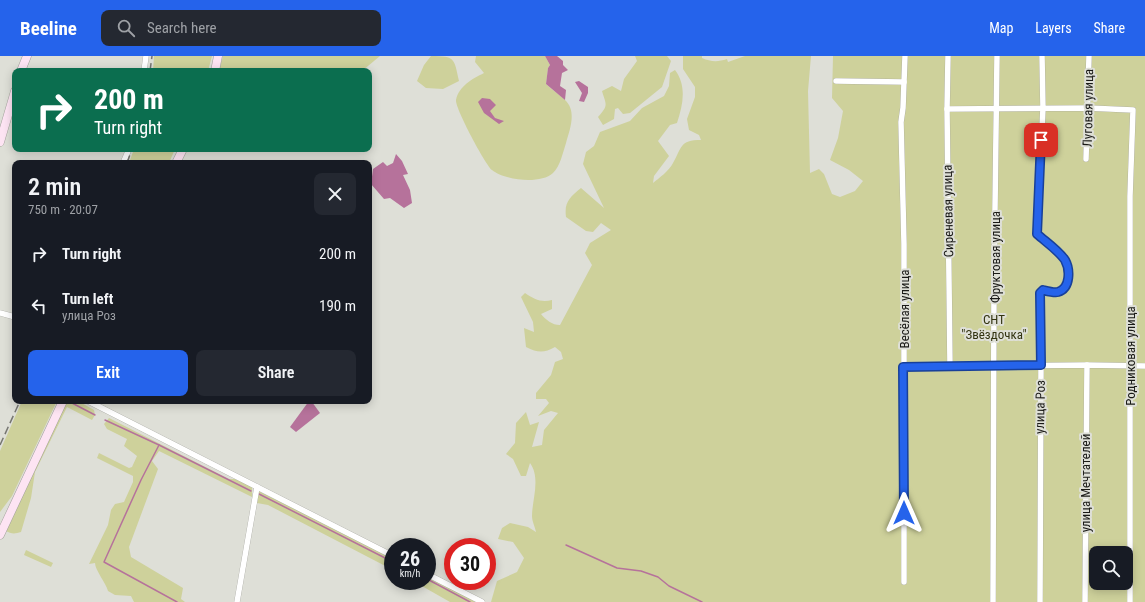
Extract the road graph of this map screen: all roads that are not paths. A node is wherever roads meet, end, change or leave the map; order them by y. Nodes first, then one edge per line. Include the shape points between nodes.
1 (27, 56) edge
2 (146, 56) edge
3 (218, 56) edge
4 (905, 56) edge
5 (948, 56) edge
6 (997, 56) edge
7 (1042, 56) edge
8 (1088, 56) edge
9 (22, 68) edge
10 (144, 68) edge
11 (216, 68) edge
12 (836, 81) dead end
13 (904, 82) junction
14 (12, 101) edge
15 (1043, 108) junction
16 (1088, 108) junction
17 (946, 109) junction
18 (996, 110) junction
19 (0, 142) edge
20 (1086, 159) dead end
21 (0, 314) edge
22 (12, 316) edge
23 (1041, 365) junction
24 (1087, 365) junction
25 (950, 366) junction
26 (1131, 366) junction
27 (1145, 366) edge
28 (903, 367) junction
29 (995, 367) junction
30 (62, 404) edge
31 (94, 404) edge
32 (257, 487) junction
33 (0, 535) edge
34 (384, 551) edge
35 (436, 579) edge
36 (904, 582) dead end
37 (237, 602) edge
38 (482, 602) edge
39 (994, 602) edge
40 (1040, 602) edge
41 (1085, 602) edge
42 (1130, 602) edge

1 - 9 main road
2 - 10 street
3 - 11 main road
4 - 13 street, Весёлая улица
5 - 17 street, Сиреневая улица
6 - 18 street, Фруктовая улица
7 - 15 street, улица Роз
8 - 16 street, Луговая улица
12 - 13 street
13 - 28 street, Весёлая улица via 901,122 904,244
14 - 19 main road
15 - 16 street
15 - 18 street
15 - 23 street, улица Роз via 1037,234 1064,259 1068,268 1068,281 1058,292 1043,290 1040,293
16 - 20 street, Луговая улица
16 - 26 street, Родниковая улица via 1133,110 1130,196
17 - 18 street
17 - 25 street, Сиреневая улица
18 - 29 street, Фруктовая улица
21 - 22 street
23 - 24 street
23 - 29 street
23 - 40 street, улица Роз
24 - 26 street
24 - 41 street, улица Мечтателей
25 - 28 street
25 - 29 street
26 - 27 street
26 - 42 street, Родниковая улица
28 - 36 street, Весёлая улица
29 - 39 street, Фруктовая улица
30 - 33 main road
31 - 32 street
32 - 34 street
32 - 37 street
35 - 38 street

